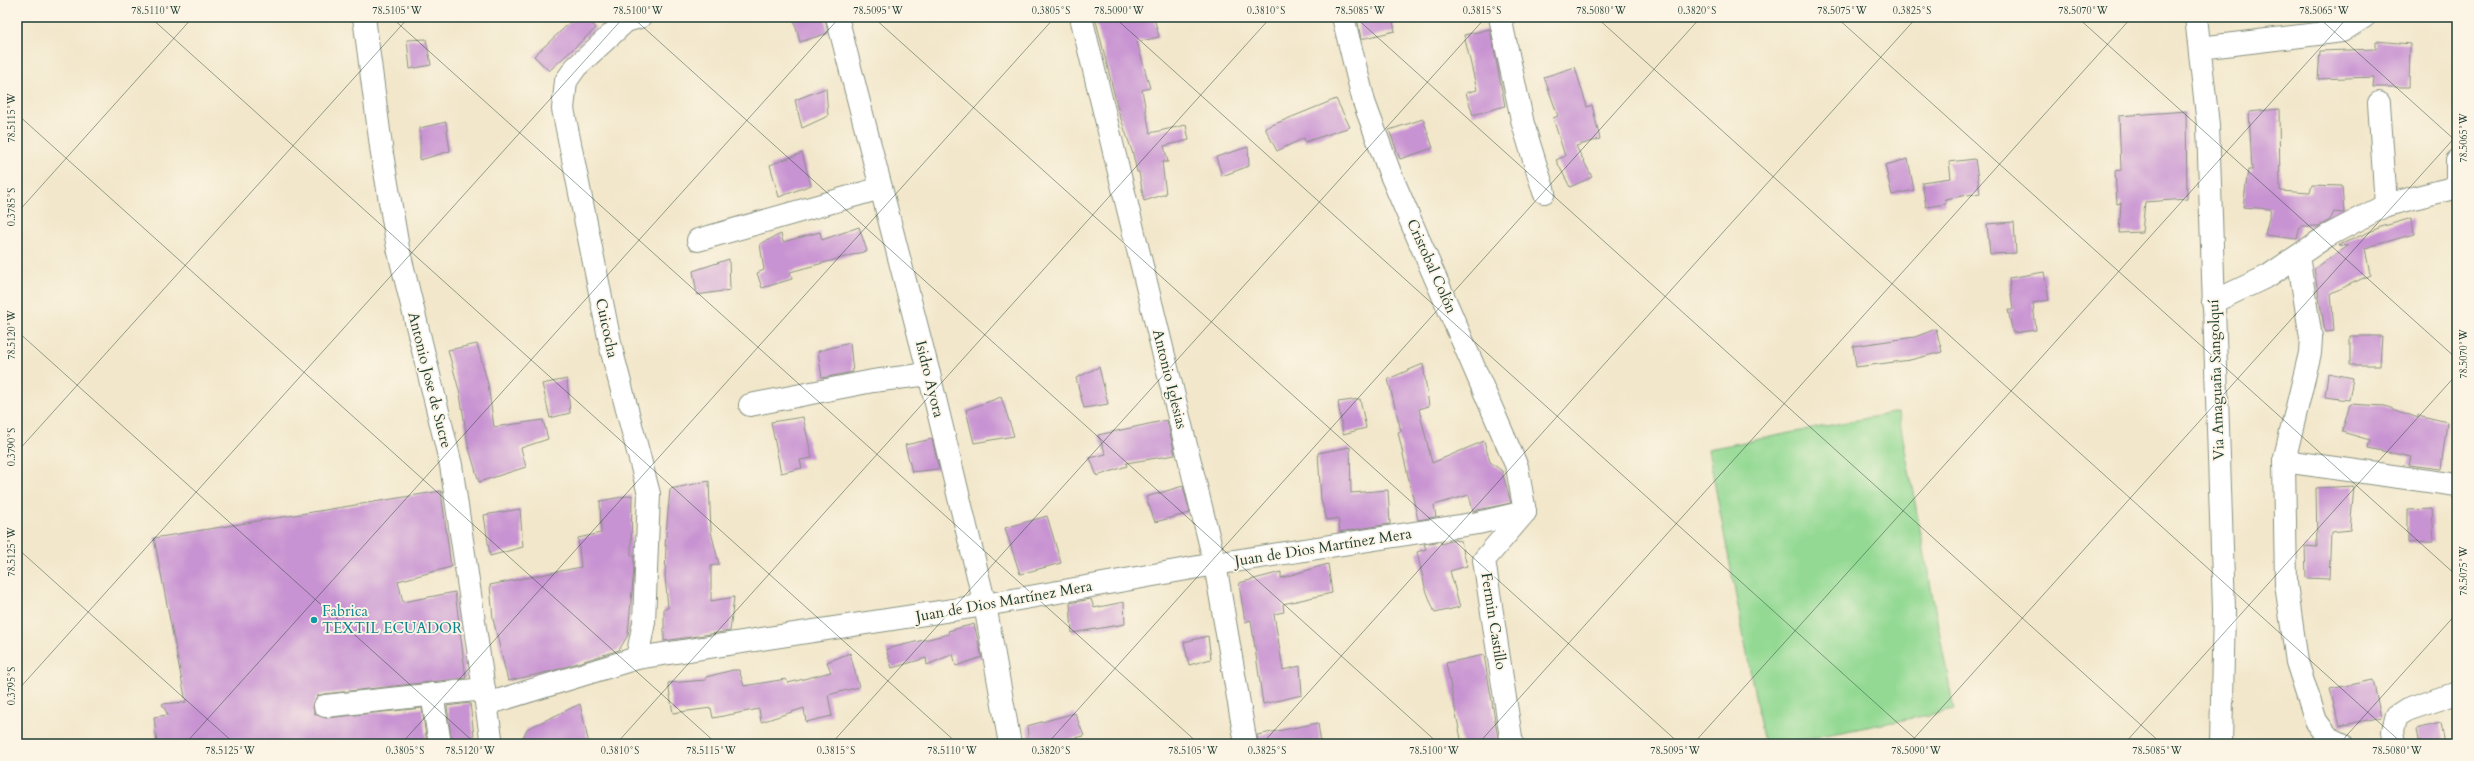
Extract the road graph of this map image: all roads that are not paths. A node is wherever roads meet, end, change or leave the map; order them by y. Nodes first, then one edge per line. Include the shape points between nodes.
1 (364, 17) edge
2 (837, 17) edge
3 (1081, 17) edge
4 (1343, 17) edge
5 (1500, 17) edge
6 (2196, 17) edge
7 (2364, 17) edge
8 (630, 18) edge
9 (2200, 48) junction
10 (2379, 103) dead end
11 (2457, 161) edge
12 (881, 188) junction
13 (2457, 188) edge
14 (1544, 192) dead end
15 (2386, 205) junction
16 (698, 240) dead end
17 (2298, 256) junction
18 (2213, 302) junction
19 (929, 374) junction
20 (750, 405) dead end
21 (2284, 461) junction
22 (2457, 485) edge
23 (1525, 512) junction
24 (1478, 523) junction
25 (1484, 560) junction
26 (1215, 564) junction
27 (985, 605) junction
28 (637, 658) junction
29 (2457, 693) edge
30 (432, 694) junction
31 (485, 697) junction
32 (325, 706) dead end
33 (440, 744) edge
34 (492, 744) edge
35 (1010, 744) edge
36 (1246, 744) edge
37 (1512, 744) edge
38 (2221, 744) edge
39 (2342, 744) edge
40 (2395, 744) edge

1 - 31 main road, Antonio Jose de Sucre via 382,154 398,248 451,465
2 - 12 main road, Isidro Ayora
3 - 26 main road, Antonio Iglesias
4 - 23 main road, Cristobal Colón via 1364,102 1390,173 1517,467
5 - 14 main road via 1523,124
6 - 9 main road, Via Amaguaña Sangolquí
7 - 9 main road via 2342,31
8 - 28 main road, Cuicocha via 576,67 566,81 563,109 612,352 649,494 644,622
9 - 18 main road, Via Amaguaña Sangolquí via 2208,125
10 - 15 main road
11 - 13 main road
12 - 16 main road
12 - 19 main road, Isidro Ayora
13 - 15 main road
15 - 17 main road via 2326,236
17 - 18 main road via 2268,276
17 - 21 main road via 2311,338 2310,353
18 - 38 main road, Via Amaguaña Sangolquí via 2224,608
19 - 20 main road via 873,381
19 - 27 main road, Isidro Ayora
21 - 22 main road
21 - 39 main road via 2286,584 2297,662 2320,730
23 - 24 main road, Juan de Dios Martínez Mera
23 - 25 main road, Fermin Castillo
24 - 25 main road
24 - 26 main road, Juan de Dios Martínez Mera
25 - 37 main road, Fermin Castillo
26 - 27 main road, Juan de Dios Martínez Mera
26 - 36 main road, Antonio Iglesias
27 - 28 main road, Juan de Dios Martínez Mera
27 - 35 main road, Isidro Ayora
28 - 31 main road, Juan de Dios Martínez Mera
29 - 40 main road via 2407,710 2396,717 2393,731
30 - 31 main road, Juan de Dios Martínez Mera
30 - 32 main road, Juan de Dios Martínez Mera
30 - 33 main road
31 - 34 main road, Antonio Jose de Sucre

